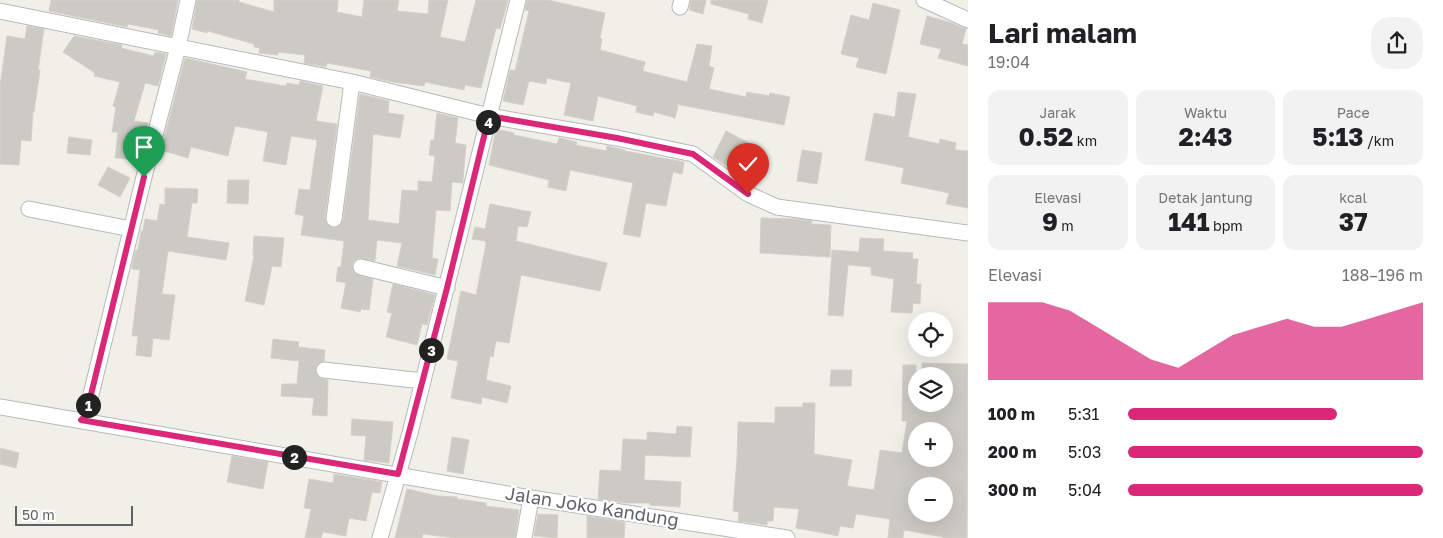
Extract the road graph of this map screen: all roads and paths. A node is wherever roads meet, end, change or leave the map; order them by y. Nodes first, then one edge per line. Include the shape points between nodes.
1 (188, 0) edge
2 (518, 0) edge
3 (924, 0) edge
4 (0, 11) edge
5 (968, 20) edge
6 (178, 47) junction
7 (352, 82) junction
8 (489, 116) junction
9 (28, 209) dead end
10 (334, 219) dead end
11 (131, 229) junction
12 (968, 233) edge
13 (361, 267) dead end
14 (447, 288) junction
15 (324, 370) dead end
16 (423, 381) junction
17 (0, 407) edge
18 (81, 420) junction
19 (398, 474) junction
20 (531, 498) junction
21 (744, 534) edge
22 (380, 538) edge
23 (524, 538) edge
24 (787, 538) edge

1 - 6 street
2 - 8 street
3 - 5 street
4 - 6 street
6 - 7 street
6 - 11 street
7 - 8 street
7 - 10 street
8 - 12 street via 693,154 748,194 777,207
8 - 14 street
9 - 11 street
11 - 18 street via 86,415
13 - 14 street
14 - 16 street
15 - 16 street
16 - 19 street
17 - 18 street, Jalan Joko Kandung
18 - 19 street, Jalan Joko Kandung
19 - 20 street, Jalan Joko Kandung
19 - 22 street
20 - 21 street, Jalan Joko Kandung
20 - 23 street
21 - 24 street, Jalan Joko Kandung

